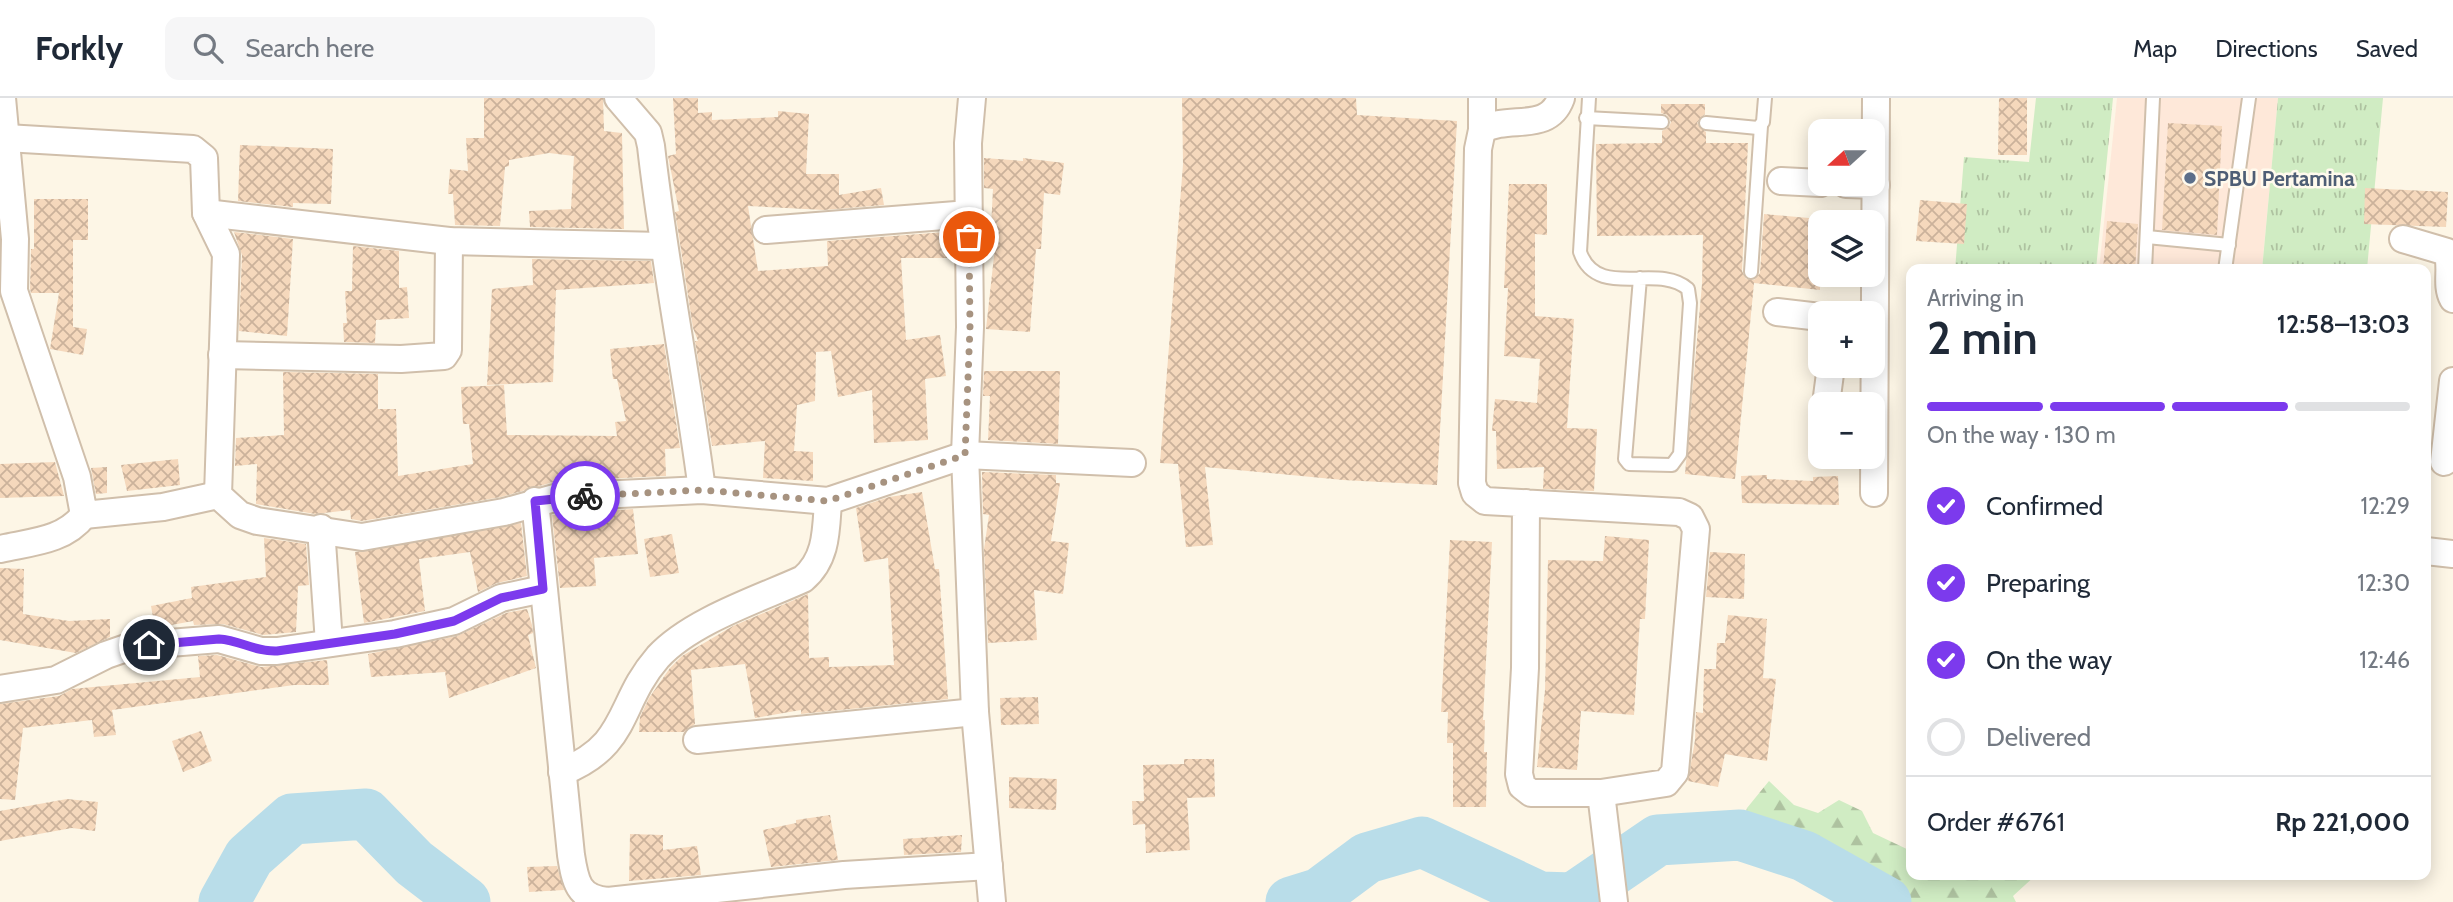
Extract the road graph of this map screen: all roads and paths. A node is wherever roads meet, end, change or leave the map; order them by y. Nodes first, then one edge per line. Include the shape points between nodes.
1 (2, 98) edge
2 (618, 98) edge
3 (972, 98) edge
4 (1482, 98) edge
5 (1561, 98) edge
6 (1589, 98) edge
7 (1765, 98) edge
8 (1876, 98) edge
9 (2153, 98) edge
10 (2249, 98) edge
11 (1586, 118) junction
12 (1876, 119) edge
13 (1662, 122) dead end
14 (1706, 123) dead end
15 (1761, 126) junction
16 (1482, 130) junction
17 (6, 138) junction
18 (1781, 181) dead end
19 (1808, 182) edge
20 (1876, 196) edge
21 (206, 214) junction
22 (969, 214) junction
23 (766, 230) dead end
24 (2147, 237) junction
25 (7, 239) edge
26 (2403, 239) dead end
27 (449, 241) junction
28 (2229, 245) junction
29 (662, 246) junction
30 (2146, 264) edge
31 (2226, 264) edge
32 (1751, 272) dead end
33 (1640, 278) junction
34 (2453, 299) edge
35 (1874, 301) edge
36 (1777, 312) dead end
37 (1808, 316) edge
38 (222, 355) junction
39 (2453, 381) edge
40 (965, 455) junction
41 (2444, 462) dead end
42 (1132, 463) dead end
43 (1874, 469) edge
44 (702, 490) junction
45 (1874, 493) dead end
46 (218, 495) junction
47 (535, 501) junction
48 (828, 501) junction
49 (1526, 503) junction
50 (84, 515) junction
51 (321, 528) junction
52 (0, 549) edge
53 (2431, 552) edge
54 (2453, 554) edge
55 (543, 589) junction
56 (329, 643) junction
57 (0, 689) edge
58 (975, 712) junction
59 (697, 740) dead end
60 (562, 772) junction
61 (1602, 803) junction
62 (989, 866) junction
63 (992, 902) edge
64 (1614, 902) edge

1 - 17 street
2 - 29 street via 648,133
3 - 22 street
4 - 16 street
5 - 16 street via 1556,111 1543,120 1493,123
6 - 11 lane
7 - 15 lane
8 - 12 street
9 - 24 lane
10 - 28 lane
11 - 13 lane
11 - 33 lane via 1580,252 1585,267 1602,276
14 - 15 lane
15 - 32 lane
16 - 49 street via 1472,483 1485,501
17 - 21 street via 193,149 204,158
17 - 25 street
18 - 19 street
20 - 35 street
21 - 27 street
21 - 38 street via 226,254
22 - 23 street
22 - 40 street
24 - 28 lane
24 - 30 lane
25 - 50 street via 20,313 76,477
26 - 34 street via 2447,252 2448,289
27 - 29 street
27 - 38 street via 448,350 444,356
28 - 31 lane
29 - 44 street
33 - 33 lane via 1625,459 1629,464 1672,465 1679,454 1688,289 1678,280
36 - 37 street
38 - 46 street
39 - 41 street
40 - 42 street
40 - 48 street
40 - 58 street
43 - 45 street
44 - 47 street
44 - 48 street
46 - 50 street via 163,507
46 - 51 street via 240,515 257,521
47 - 51 street via 504,512 362,537
47 - 55 street
48 - 60 street via 821,555 813,570 675,642 658,658 611,739 584,763
49 - 61 street via 1519,775 1522,786 1531,793
49 - 61 street via 1679,512 1690,517 1696,529 1675,772 1666,783
50 - 52 street via 74,528 57,536
51 - 56 street
53 - 54 street
55 - 56 street via 501,598 454,621
55 - 60 street
56 - 57 street via 261,652 230,639 132,646 56,680
58 - 59 street
58 - 62 street
60 - 62 street via 574,876 578,888 596,901
61 - 64 street
62 - 63 street

